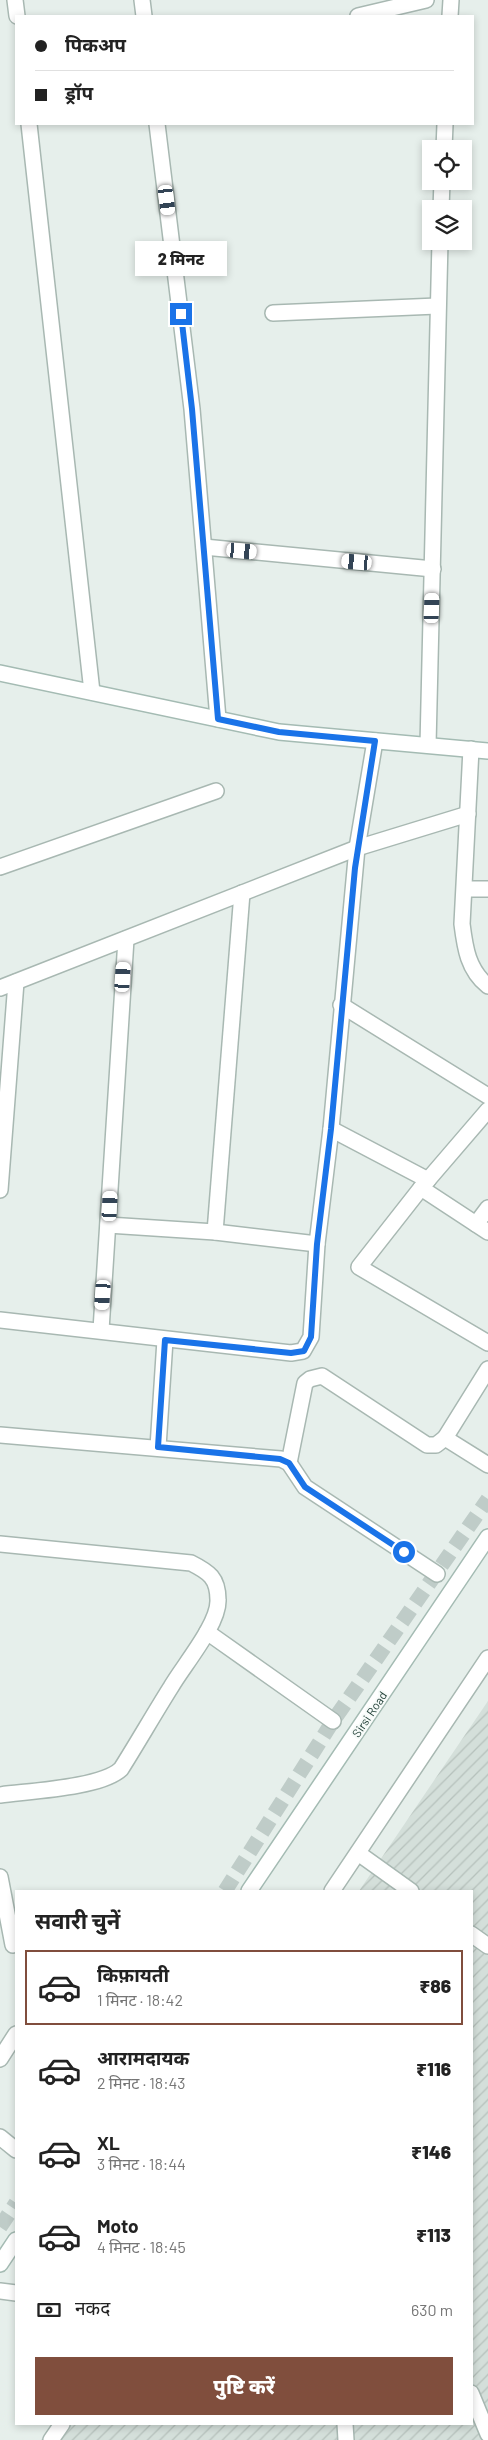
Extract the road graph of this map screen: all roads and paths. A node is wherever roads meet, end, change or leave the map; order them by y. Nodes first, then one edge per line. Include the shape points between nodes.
1 (15, 0) edge
2 (142, 0) edge
3 (426, 0) edge
4 (451, 0) edge
5 (17, 15) edge
6 (144, 15) edge
7 (362, 15) edge
8 (450, 15) edge
9 (29, 125) edge
10 (157, 125) edge
11 (445, 125) edge
12 (444, 140) edge
13 (440, 250) edge
14 (437, 306) junction
15 (273, 313) dead end
16 (204, 547) junction
17 (433, 569) junction
18 (0, 673) edge
19 (92, 692) junction
20 (218, 719) junction
21 (375, 741) junction
22 (428, 745) junction
23 (472, 750) junction
24 (488, 751) edge
25 (216, 791) dead end
26 (468, 814) junction
27 (358, 848) junction
28 (0, 866) edge
29 (488, 889) edge
30 (465, 890) junction
31 (242, 893) junction
32 (126, 939) junction
33 (16, 982) junction
34 (488, 986) edge
35 (0, 988) edge
36 (341, 1005) junction
37 (488, 1096) edge
38 (488, 1110) edge
39 (331, 1129) junction
40 (425, 1184) junction
41 (0, 1190) edge
42 (488, 1208) edge
43 (108, 1225) junction
44 (482, 1228) edge
45 (214, 1232) junction
46 (317, 1244) junction
47 (0, 1320) edge
48 (101, 1330) junction
49 (165, 1340) junction
50 (488, 1343) edge
51 (488, 1370) edge
52 (0, 1435) edge
53 (445, 1438) junction
54 (158, 1447) junction
55 (289, 1463) junction
56 (488, 1465) edge
57 (488, 1537) edge
58 (0, 1544) edge
59 (437, 1574) dead end
60 (207, 1632) junction
61 (488, 1658) edge
62 (333, 1722) dead end
63 (0, 1795) edge
64 (358, 1853) junction
65 (0, 1877) edge
66 (250, 1890) edge
67 (333, 1890) edge
68 (410, 1890) edge
69 (473, 1935) edge
70 (10, 1945) edge
71 (488, 1946) edge
72 (15, 2036) edge
73 (0, 2059) edge
74 (0, 2137) edge
75 (15, 2149) edge
76 (15, 2242) edge
77 (0, 2264) edge
78 (0, 2291) edge
79 (15, 2293) edge
80 (473, 2398) edge
81 (61, 2425) edge
82 (345, 2425) edge
83 (488, 2434) edge
84 (51, 2440) edge
85 (346, 2440) edge

1 - 5 street
2 - 6 street
3 - 7 street
4 - 8 street
9 - 19 street
10 - 16 street via 192,409
11 - 12 street
13 - 14 street
14 - 15 street
14 - 17 street
16 - 17 street
16 - 20 street
17 - 22 street
18 - 19 street
19 - 20 street
20 - 21 street via 279,732
21 - 22 street
21 - 27 street
22 - 23 street
23 - 24 street
23 - 26 street
25 - 28 street
26 - 27 street
26 - 30 street
27 - 31 street
27 - 36 street
29 - 30 street
30 - 34 street via 462,924 465,947 473,971
31 - 32 street
31 - 45 street
32 - 33 street
32 - 43 street
33 - 35 street
33 - 41 street
36 - 37 street
36 - 39 street
38 - 40 street
39 - 40 street
39 - 46 street
40 - 44 street
40 - 50 street via 359,1267
42 - 44 street
43 - 45 street
43 - 48 street
45 - 46 street
46 - 49 street via 311,1337 304,1351 291,1353
47 - 48 street
48 - 49 street
49 - 54 street
51 - 53 street
52 - 54 street
53 - 55 street via 436,1445 427,1445 322,1376 316,1376 305,1383
53 - 56 street
54 - 55 street via 275,1457
55 - 59 street via 305,1487
57 - 66 street, Sirsi Road
58 - 60 street via 192,1563 209,1572 217,1589 218,1602
60 - 62 street
60 - 63 street via 115,1775 96,1782
61 - 64 street
64 - 67 street
64 - 68 street
65 - 70 street
69 - 71 street
72 - 73 street
74 - 75 street
76 - 77 street
78 - 79 street
80 - 83 street
81 - 84 street
82 - 85 street

